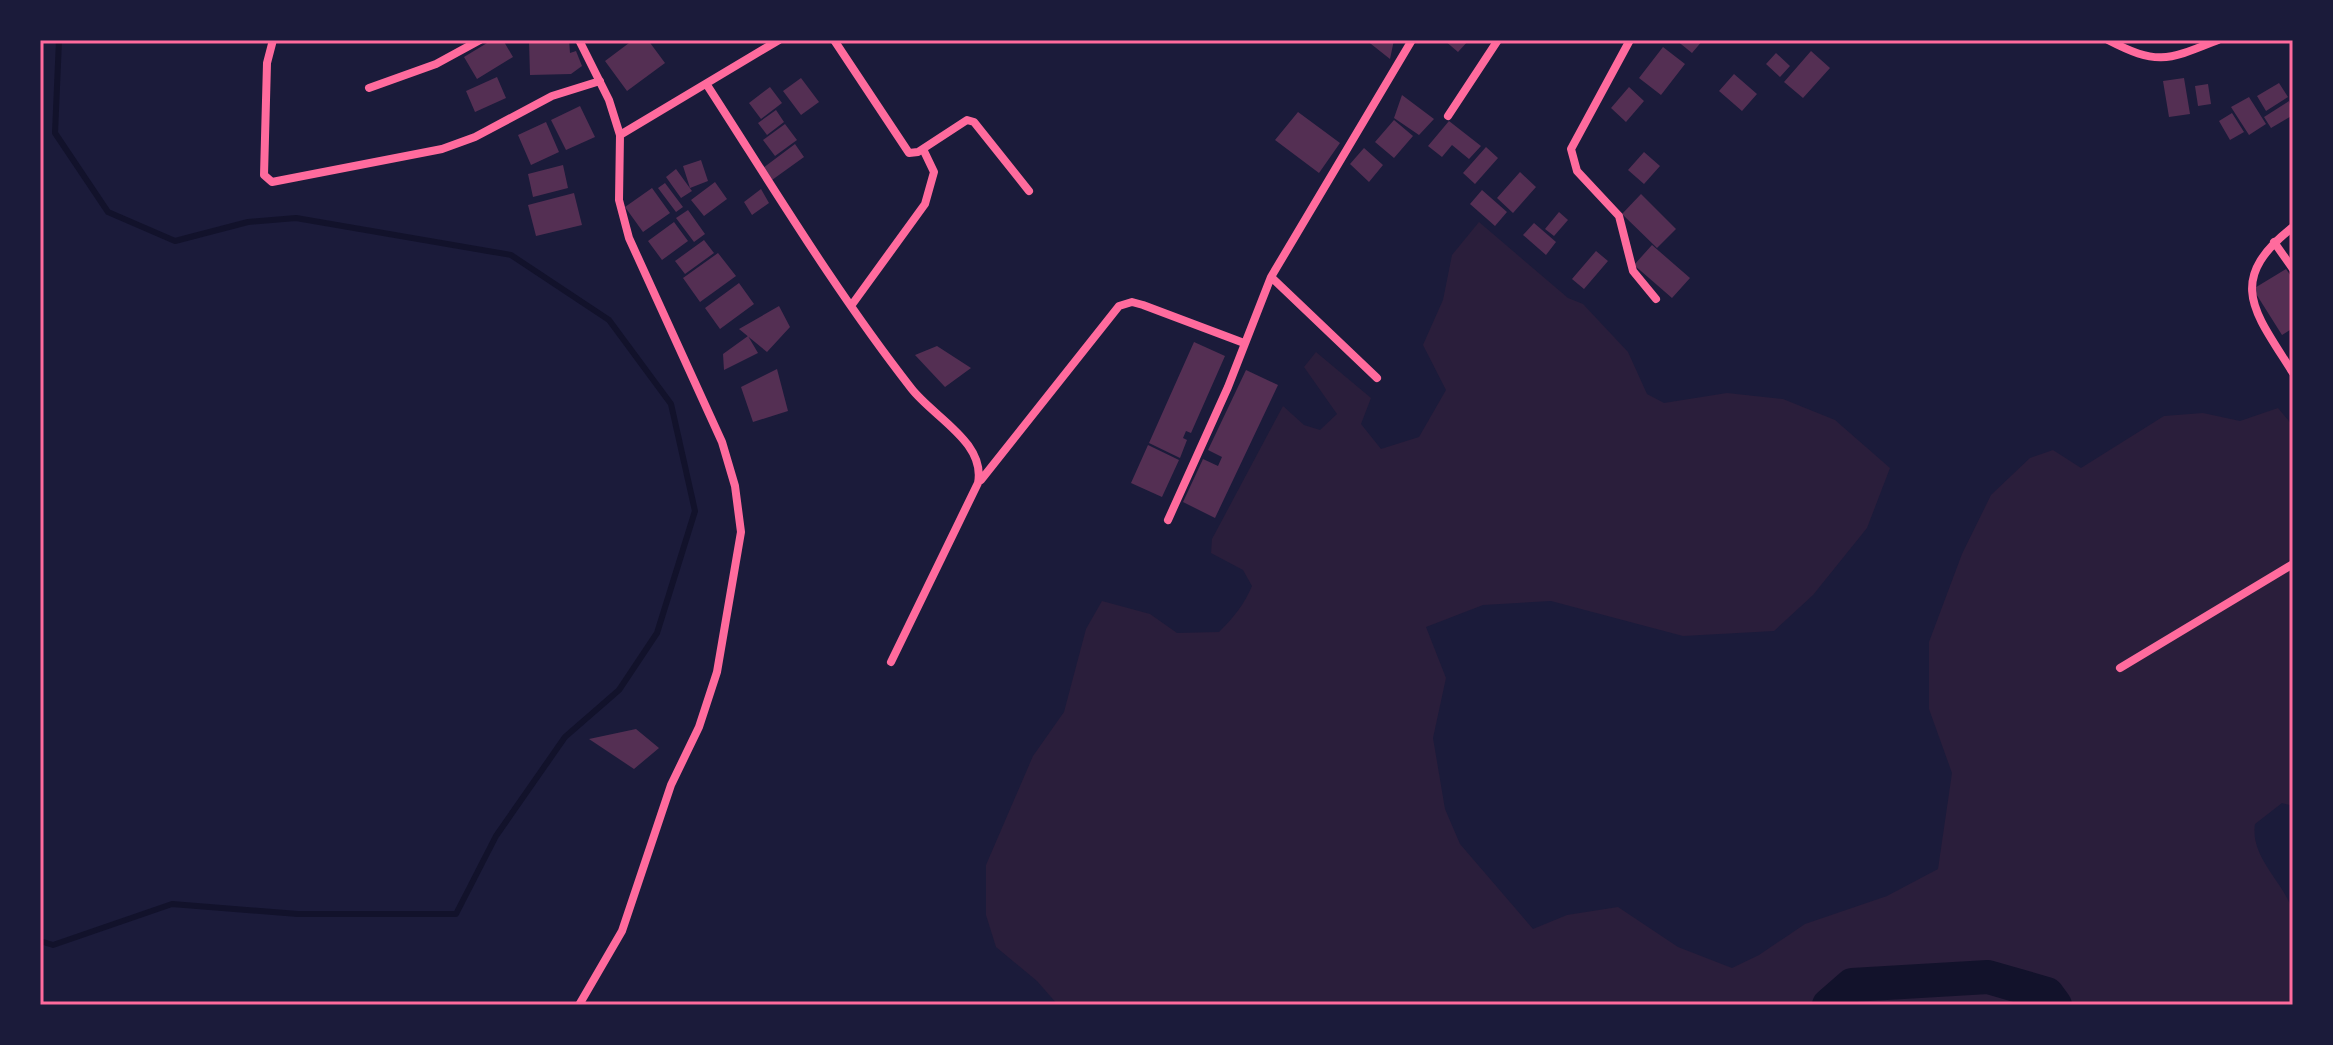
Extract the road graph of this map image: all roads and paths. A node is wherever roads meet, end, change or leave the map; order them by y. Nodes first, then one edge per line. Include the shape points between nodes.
1 (273, 40) edge
2 (480, 40) edge
3 (579, 40) edge
4 (779, 40) edge
5 (834, 40) edge
6 (1412, 40) edge
7 (1498, 40) edge
8 (1630, 40) edge
9 (2108, 40) edge
10 (2218, 40) edge
11 (600, 81) junction
12 (707, 85) junction
13 (369, 88) dead end
14 (1448, 116) dead end
15 (620, 135) junction
16 (923, 149) junction
17 (1029, 191) dead end
18 (2293, 227) edge
19 (2274, 242) junction
20 (2293, 269) edge
21 (1271, 277) junction
22 (1656, 299) dead end
23 (851, 306) junction
24 (1244, 343) junction
25 (2293, 373) edge
26 (1377, 378) dead end
27 (978, 483) junction
28 (1168, 520) dead end
29 (2293, 564) edge
30 (891, 662) dead end
31 (2120, 668) dead end
32 (579, 1005) edge

1 - 11 street via 267,63 264,175 272,182 442,149 552,96
2 - 13 street via 436,64
3 - 11 street
4 - 12 street
5 - 16 street via 905,151
6 - 21 street
7 - 14 street
8 - 22 street via 1571,149 1577,171 1619,216 1633,271
9 - 10 street via 2144,56 2169,59
11 - 15 street
12 - 15 street
12 - 23 street
15 - 32 street via 619,200 629,238 722,442 741,532 717,672 699,727 671,785 622,931
16 - 17 street via 959,122 974,122
16 - 23 street via 934,172 925,204
18 - 19 street
19 - 20 street
19 - 25 street via 2261,255 2251,279 2252,302
21 - 24 street
21 - 26 street
23 - 27 street via 913,391 969,446 979,464
24 - 27 street via 1143,305 1119,306
24 - 28 street
27 - 30 street
29 - 31 street

